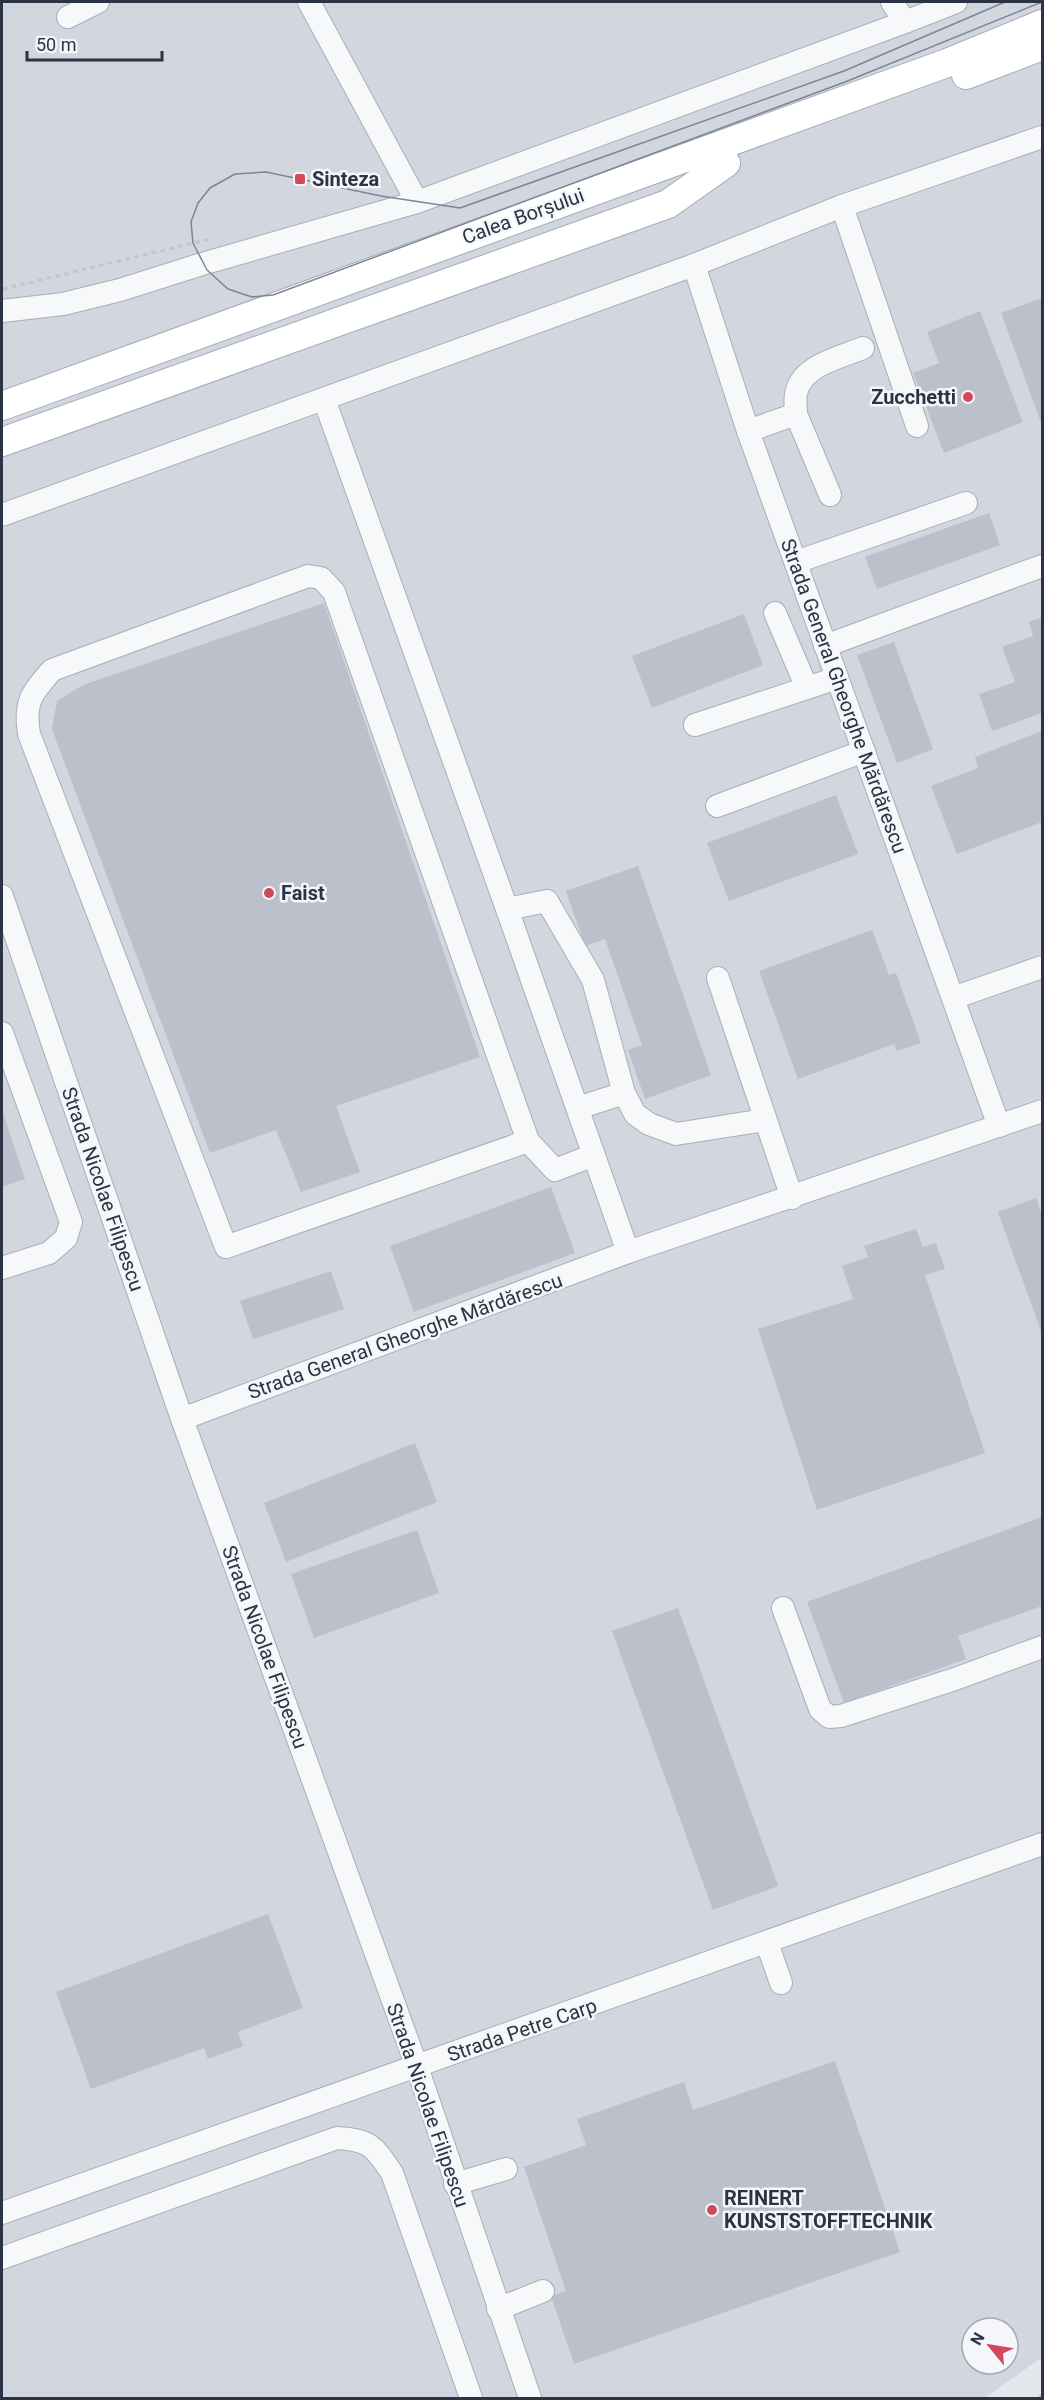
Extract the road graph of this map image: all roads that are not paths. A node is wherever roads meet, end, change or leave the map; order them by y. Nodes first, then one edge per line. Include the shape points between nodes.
1 (98, 2) edge
2 (309, 2) edge
3 (892, 2) edge
4 (956, 2) edge
5 (68, 17) dead end
6 (905, 22) junction
7 (1042, 24) edge
8 (1042, 46) edge
9 (1042, 137) edge
10 (722, 154) junction
11 (417, 202) junction
12 (842, 207) junction
13 (694, 265) junction
14 (2, 311) edge
15 (863, 348) dead end
16 (2, 391) edge
17 (324, 399) junction
18 (2, 406) edge
19 (796, 414) junction
20 (2, 426) edge
21 (917, 426) dead end
22 (748, 431) junction
23 (2, 442) edge
24 (830, 495) dead end
25 (966, 503) dead end
26 (2, 514) edge
27 (796, 562) junction
28 (1042, 566) edge
29 (775, 613) dead end
30 (825, 645) junction
31 (837, 678) junction
32 (807, 688) junction
33 (695, 725) dead end
34 (864, 751) junction
35 (717, 806) dead end
36 (2, 896) edge
37 (507, 909) junction
38 (1042, 967) edge
39 (718, 978) dead end
40 (953, 998) junction
41 (2, 1033) edge
42 (624, 1093) junction
43 (578, 1108) junction
44 (1042, 1111) edge
45 (764, 1120) junction
46 (999, 1126) junction
47 (528, 1141) junction
48 (594, 1155) junction
49 (792, 1198) junction
50 (628, 1252) junction
51 (2, 1268) edge
52 (182, 1419) junction
53 (783, 1608) dead end
54 (1042, 1647) edge
55 (1042, 1844) edge
56 (767, 1942) junction
57 (781, 1983) dead end
58 (417, 2067) junction
59 (506, 2169) dead end
60 (455, 2184) junction
61 (2, 2213) edge
62 (2, 2258) edge
63 (543, 2291) dead end
64 (498, 2309) junction
65 (471, 2398) edge
66 (530, 2398) edge

1 - 5 street
2 - 11 street
3 - 6 street
4 - 6 street
6 - 11 street
7 - 10 main road, Calea Borșului
8 - 10 main road, Calea Borșului
9 - 12 street
10 - 16 main road via 651,158 255,306
10 - 18 main road, Calea Borșului
10 - 20 main road, Calea Borșului
10 - 23 main road via 668,204
11 - 14 street via 120,290 63,304
12 - 13 street
12 - 21 street
13 - 17 street
13 - 22 street, Strada General Gheorghe Mărdărescu
15 - 19 street via 816,368 801,379 796,392
17 - 26 street
17 - 37 street
19 - 22 street
19 - 24 street
22 - 27 street, Strada General Gheorghe Mărdărescu
25 - 27 street
27 - 30 street, Strada General Gheorghe Mărdărescu
28 - 30 street
29 - 32 street
30 - 31 street, Strada General Gheorghe Mărdărescu
31 - 32 street
31 - 34 street, Strada General Gheorghe Mărdărescu
32 - 33 street
34 - 35 street
34 - 40 street, Strada General Gheorghe Mărdărescu
36 - 52 street, Strada Nicolae Filipescu
37 - 42 street via 547,901 593,980
37 - 43 street
38 - 40 street
39 - 45 street
40 - 46 street, Strada General Gheorghe Mărdărescu
41 - 51 street via 71,1222 66,1238 49,1253
42 - 43 street
42 - 45 street via 635,1114 676,1134
43 - 48 street
44 - 46 street, Strada General Gheorghe Mărdărescu
45 - 49 street
46 - 49 street, Strada General Gheorghe Mărdărescu
47 - 47 street via 226,1247 29,734 26,715 33,692 52,670 308,576 321,578 333,592
47 - 48 street via 555,1170
48 - 50 street
49 - 50 street, Strada General Gheorghe Mărdărescu
50 - 52 street, Strada General Gheorghe Mărdărescu
52 - 58 street, Strada Nicolae Filipescu
53 - 54 street via 820,1709 829,1717 944,1683
55 - 56 street, Strada Petre Carp
56 - 57 street
56 - 58 street, Strada Petre Carp
58 - 60 street, Strada Nicolae Filipescu
58 - 61 street, Strada Petre Carp
59 - 60 street
60 - 64 street, Strada Nicolae Filipescu
62 - 65 street via 337,2138 359,2139 376,2148 392,2173
63 - 64 street
64 - 66 street, Strada Nicolae Filipescu

